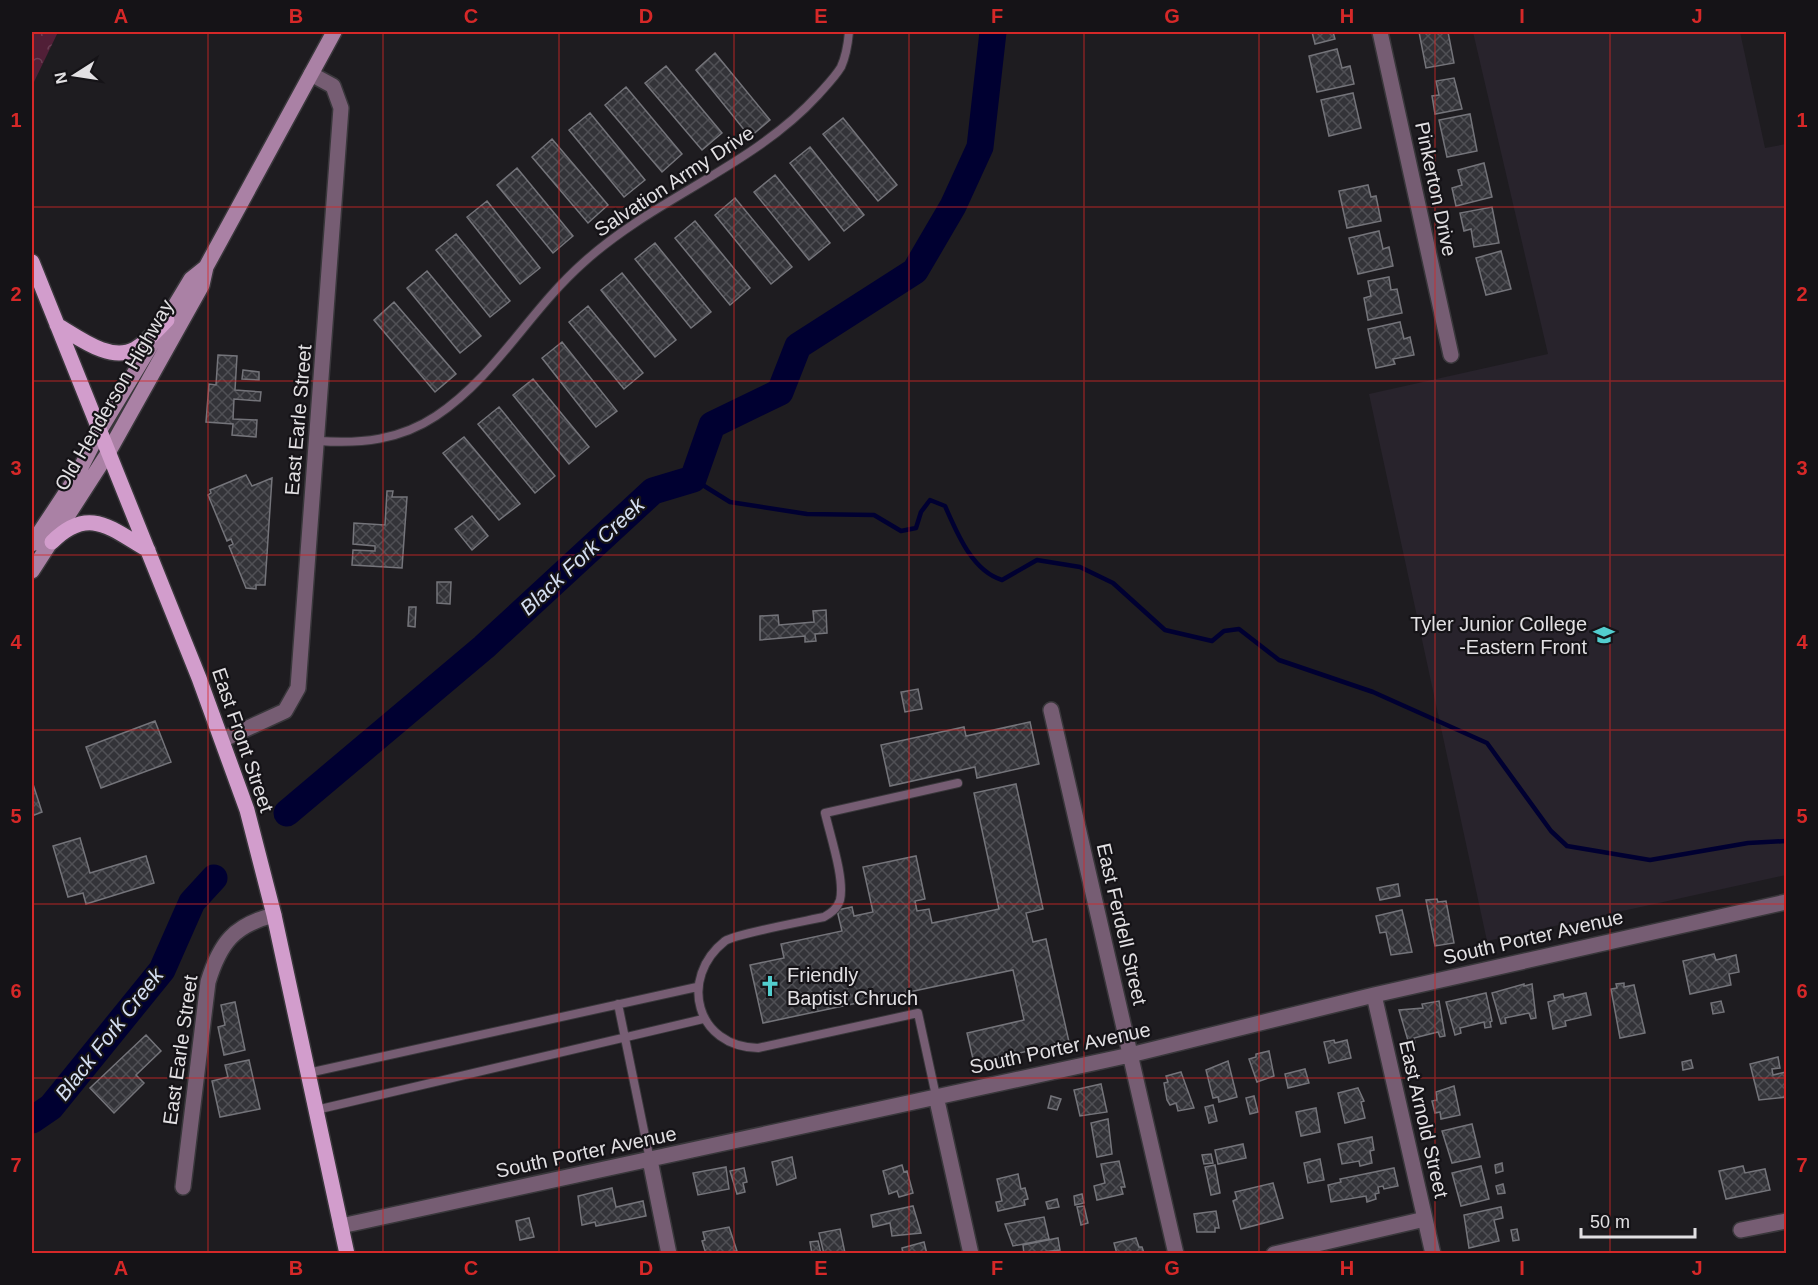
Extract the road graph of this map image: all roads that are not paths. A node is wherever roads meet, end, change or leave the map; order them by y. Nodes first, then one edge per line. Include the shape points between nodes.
1 (334, 32) edge
2 (849, 32) edge
3 (1380, 32) edge
4 (311, 74) junction
5 (32, 262) edge
6 (206, 267) junction
7 (167, 320) junction
8 (57, 325) junction
9 (1451, 356) dead end
10 (100, 430) junction
11 (319, 441) junction
12 (108, 453) junction
13 (52, 542) junction
14 (32, 544) edge
15 (148, 550) junction
16 (32, 572) edge
17 (1051, 710) dead end
18 (222, 740) junction
19 (958, 783) dead end
20 (1786, 902) edge
21 (274, 915) junction
22 (697, 987) junction
23 (1374, 995) junction
24 (618, 1004) junction
25 (703, 1019) junction
26 (624, 1038) junction
27 (1130, 1055) junction
28 (308, 1073) junction
29 (936, 1096) junction
30 (316, 1110) junction
31 (650, 1160) junction
32 (183, 1187) dead end
33 (1425, 1219) junction
34 (1786, 1221) edge
35 (341, 1226) junction
36 (1741, 1230) dead end
37 (347, 1254) edge
38 (669, 1254) edge
39 (971, 1254) edge
40 (1176, 1254) edge
41 (1274, 1254) edge
42 (1433, 1254) edge

1 - 4 main road, Old Henderson Highway
2 - 11 lane, Salvation Army Drive via 840,67 806,108 751,150 617,234 544,303 484,376 456,401 420,426 390,437 359,442
3 - 9 street, Pinkerton Drive
4 - 6 main road, Old Henderson Highway
4 - 11 street, East Earle Street via 333,86 341,108
5 - 8 main road, East Front Street
6 - 7 main road, Old Henderson Highway via 191,279
6 - 12 main road, Old Henderson Highway via 202,285
7 - 8 main road via 137,348 123,352 100,349
7 - 10 main road, Old Henderson Highway
8 - 10 main road, East Front Street
10 - 12 main road, East Front Street
10 - 14 main road, Old Henderson Highway via 75,479
11 - 18 street, East Earle Street via 298,688 285,711
12 - 13 main road, Old Henderson Highway
12 - 15 main road, East Front Street
13 - 15 main road via 70,526 94,521
13 - 16 main road, Old Henderson Highway
15 - 18 main road, East Front Street
17 - 27 street, East Ferdell Street
18 - 21 main road, East Front Street via 247,810
19 - 22 lane via 825,813 840,884 836,908 824,917 728,940 713,953
20 - 23 street, South Porter Avenue
21 - 28 main road, East Front Street
21 - 32 street, East Earle Street via 243,925 212,969
22 - 24 lane
22 - 25 lane
23 - 27 street, South Porter Avenue
23 - 33 street, East Arnold Street
24 - 26 lane
24 - 28 lane
25 - 26 lane
25 - 29 lane via 730,1042 758,1048 918,1013
26 - 30 lane
26 - 31 lane
27 - 29 street, South Porter Avenue
27 - 40 street, East Ferdell Street
28 - 30 main road, East Front Street
29 - 31 street, South Porter Avenue
29 - 39 street
30 - 35 main road, East Front Street
31 - 35 street, South Porter Avenue
31 - 38 street
33 - 41 street
33 - 42 street, East Arnold Street
34 - 36 street
35 - 37 main road, East Front Street

